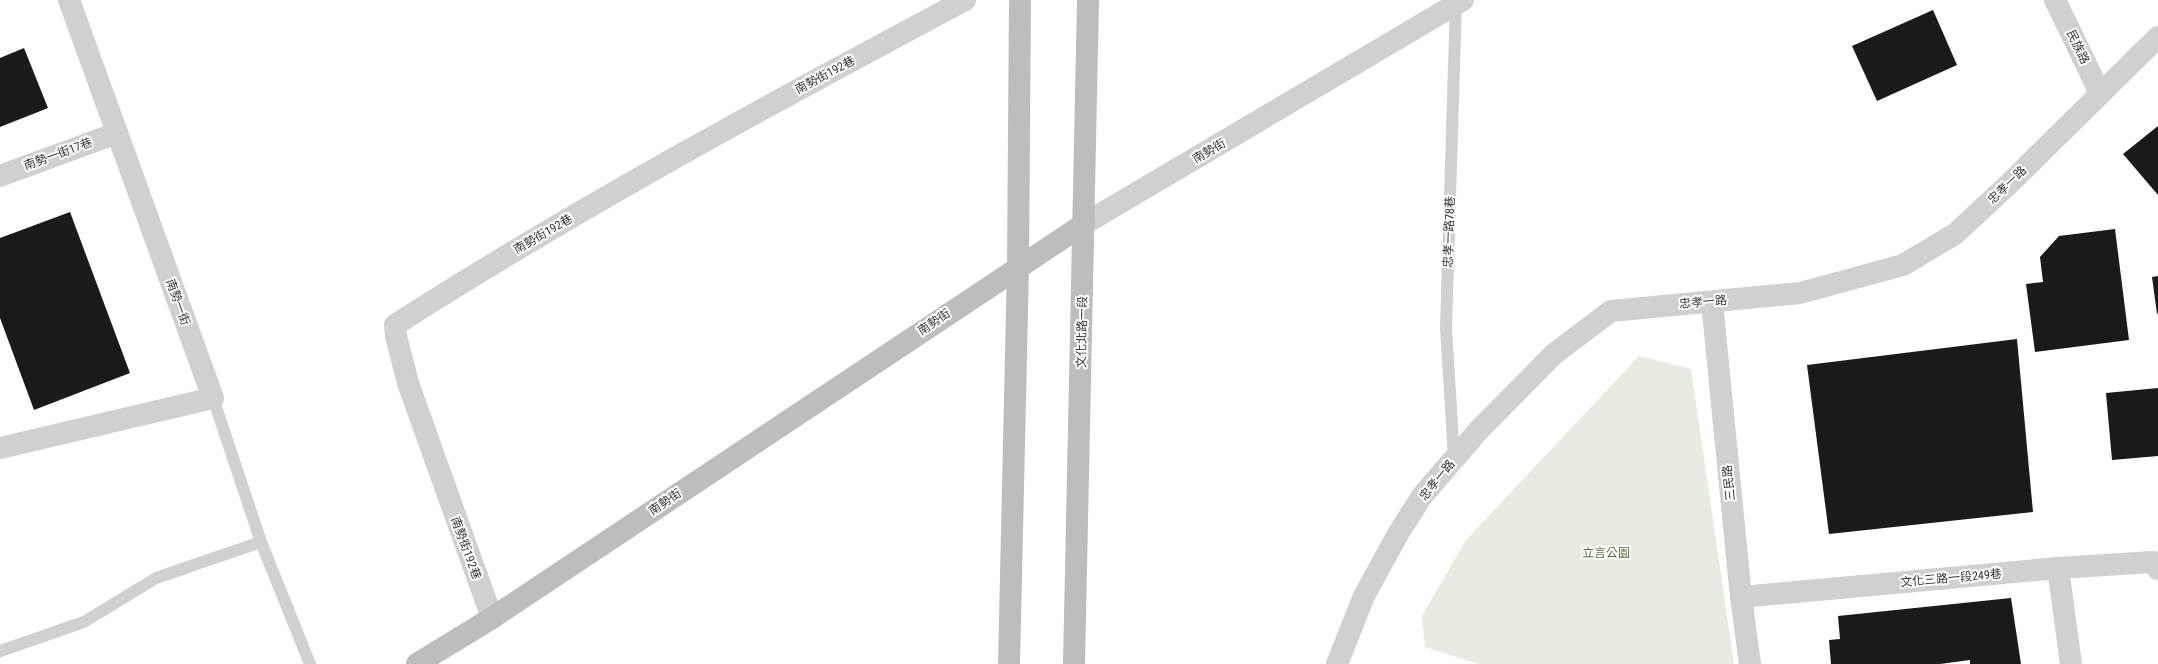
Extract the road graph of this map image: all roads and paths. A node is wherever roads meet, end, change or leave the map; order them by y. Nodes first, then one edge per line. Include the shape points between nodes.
1 (69, 0) edge
2 (965, 0) edge
3 (1020, 0) edge
4 (1088, 0) edge
5 (2055, 0) edge
6 (1458, 2) edge
7 (2158, 38) edge
8 (2100, 93) junction
9 (117, 133) junction
10 (0, 176) edge
11 (1084, 224) junction
12 (1018, 266) junction
13 (1712, 302) junction
14 (213, 398) junction
15 (0, 448) edge
16 (1454, 459) junction
17 (261, 542) junction
18 (2058, 568) junction
19 (2158, 569) edge
20 (1741, 597) junction
21 (492, 618) junction
22 (0, 651) edge
23 (310, 664) edge
24 (417, 664) edge
25 (1009, 664) edge
26 (1074, 664) edge
27 (1337, 664) edge
28 (1750, 664) edge
29 (2071, 664) edge

1 - 9 street, 南勢一街
2 - 21 street, 南勢街192巷 via 742,120 483,269 395,325 408,383
3 - 12 main road
4 - 11 main road, 文化北路一段
5 - 8 street, 民族路
6 - 11 street, 南勢街
6 - 16 lane, 忠孝一路78巷 via 1446,328
7 - 8 street, 忠孝一路
8 - 13 street, 忠孝一路 via 1955,234 1903,265 1800,293
9 - 10 street, 南勢一街17巷
9 - 14 street, 南勢一街
11 - 12 main road, 南勢街
11 - 26 main road, 文化北路一段
12 - 21 main road, 南勢街
12 - 25 main road
13 - 16 street, 忠孝一路 via 1611,311 1554,354
13 - 20 street, 三民路
14 - 15 street
14 - 17 lane
16 - 27 street, 忠孝一路 via 1422,496 1398,534 1364,596
17 - 22 lane via 156,578 84,622
17 - 23 lane
18 - 19 street, 文化三路一段249巷 via 2153,562
18 - 20 street, 文化三路一段249巷
18 - 29 street
20 - 28 street, 三民路
21 - 24 main road, 南勢街

